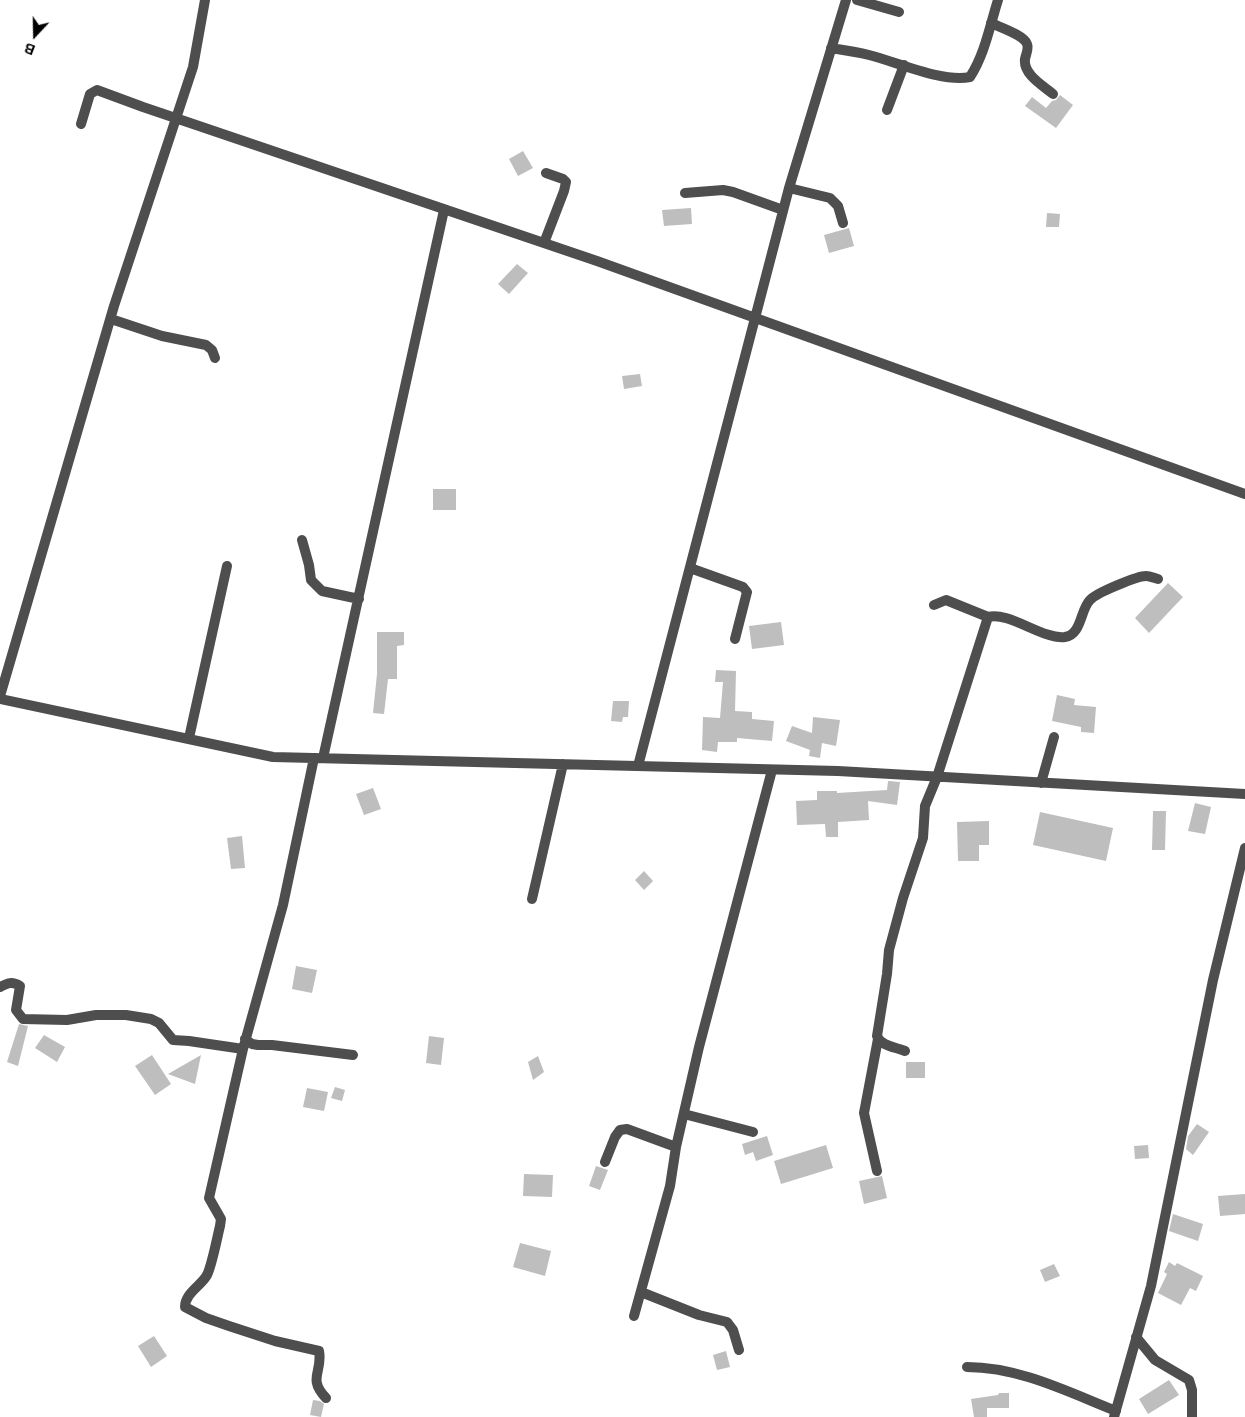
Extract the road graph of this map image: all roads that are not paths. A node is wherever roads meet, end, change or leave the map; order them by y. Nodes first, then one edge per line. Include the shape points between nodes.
1 (205, 0) edge
2 (846, 0) edge
3 (857, 0) edge
4 (998, 0) edge
5 (899, 12) dead end
6 (990, 23) junction
7 (831, 48) junction
8 (904, 65) junction
9 (1053, 94) dead end
10 (887, 110) dead end
11 (176, 117) junction
12 (81, 124) dead end
13 (546, 173) dead end
14 (788, 188) junction
15 (685, 193) dead end
16 (444, 210) junction
17 (783, 210) junction
18 (843, 223) dead end
19 (544, 243) junction
20 (755, 318) junction
21 (111, 319) junction
22 (215, 358) dead end
23 (1245, 494) edge
24 (302, 540) dead end
25 (227, 566) dead end
26 (690, 568) junction
27 (1158, 579) dead end
28 (359, 599) junction
29 (934, 605) dead end
30 (988, 617) junction
31 (735, 639) dead end
32 (0, 698) edge
33 (189, 738) junction
34 (1054, 738) dead end
35 (318, 758) junction
36 (563, 764) junction
37 (638, 766) junction
38 (772, 770) junction
39 (937, 777) junction
40 (1041, 783) junction
41 (1245, 794) edge
42 (1245, 848) edge
43 (532, 899) dead end
44 (0, 987) edge
45 (878, 1040) junction
46 (244, 1044) junction
47 (905, 1050) dead end
48 (353, 1054) dead end
49 (684, 1114) junction
50 (753, 1132) dead end
51 (676, 1147) junction
52 (605, 1162) dead end
53 (877, 1171) dead end
54 (641, 1292) junction
55 (634, 1316) dead end
56 (1136, 1337) junction
57 (739, 1350) dead end
58 (967, 1367) dead end
59 (326, 1398) dead end
60 (1115, 1414) edge
61 (1192, 1417) edge

1 - 11 street via 193,67
2 - 7 street
3 - 5 street
4 - 6 street
6 - 8 street via 970,76 960,79
6 - 9 street via 1027,43 1025,60 1028,72
7 - 8 street via 868,54
7 - 14 street
8 - 10 street
11 - 12 street via 97,90 90,94
11 - 16 street
11 - 21 street
13 - 19 street via 566,182
14 - 17 street
14 - 18 street via 830,198 838,206
15 - 17 street via 723,190
16 - 19 street
16 - 28 street
17 - 20 street
19 - 20 street
20 - 23 street
20 - 26 street
21 - 22 street via 162,336 206,345
21 - 32 street
24 - 28 street via 311,580 322,591
25 - 33 street
26 - 31 street via 743,587 747,592
26 - 37 street
27 - 30 street via 1136,578 1098,594 1089,600 1077,628 1066,637 1053,636 998,616
28 - 35 street
29 - 30 street via 946,600
30 - 39 street
32 - 33 street
33 - 35 street via 273,757
34 - 40 street
35 - 36 street
35 - 46 street via 283,905
36 - 37 street
36 - 43 street
37 - 38 street
38 - 39 street
38 - 49 street
39 - 40 street
39 - 45 street via 925,806 923,838 889,950
40 - 41 street
42 - 56 street via 1213,980 1151,1286
44 - 46 street via 10,982 20,986 16,1010 23,1019 66,1020 96,1014 126,1015 152,1019 173,1040
45 - 47 street
45 - 53 street via 864,1113
46 - 48 street
46 - 59 street via 209,1198 220,1219 220,1226 206,1275 190,1294 185,1307 229,1326 319,1351 316,1380
49 - 50 street
49 - 51 street
51 - 52 street via 627,1129 620,1130
51 - 54 street via 670,1186
54 - 55 street
54 - 57 street via 698,1315 728,1322
56 - 60 street
56 - 61 street via 1155,1360 1189,1380
58 - 60 street via 1006,1370

